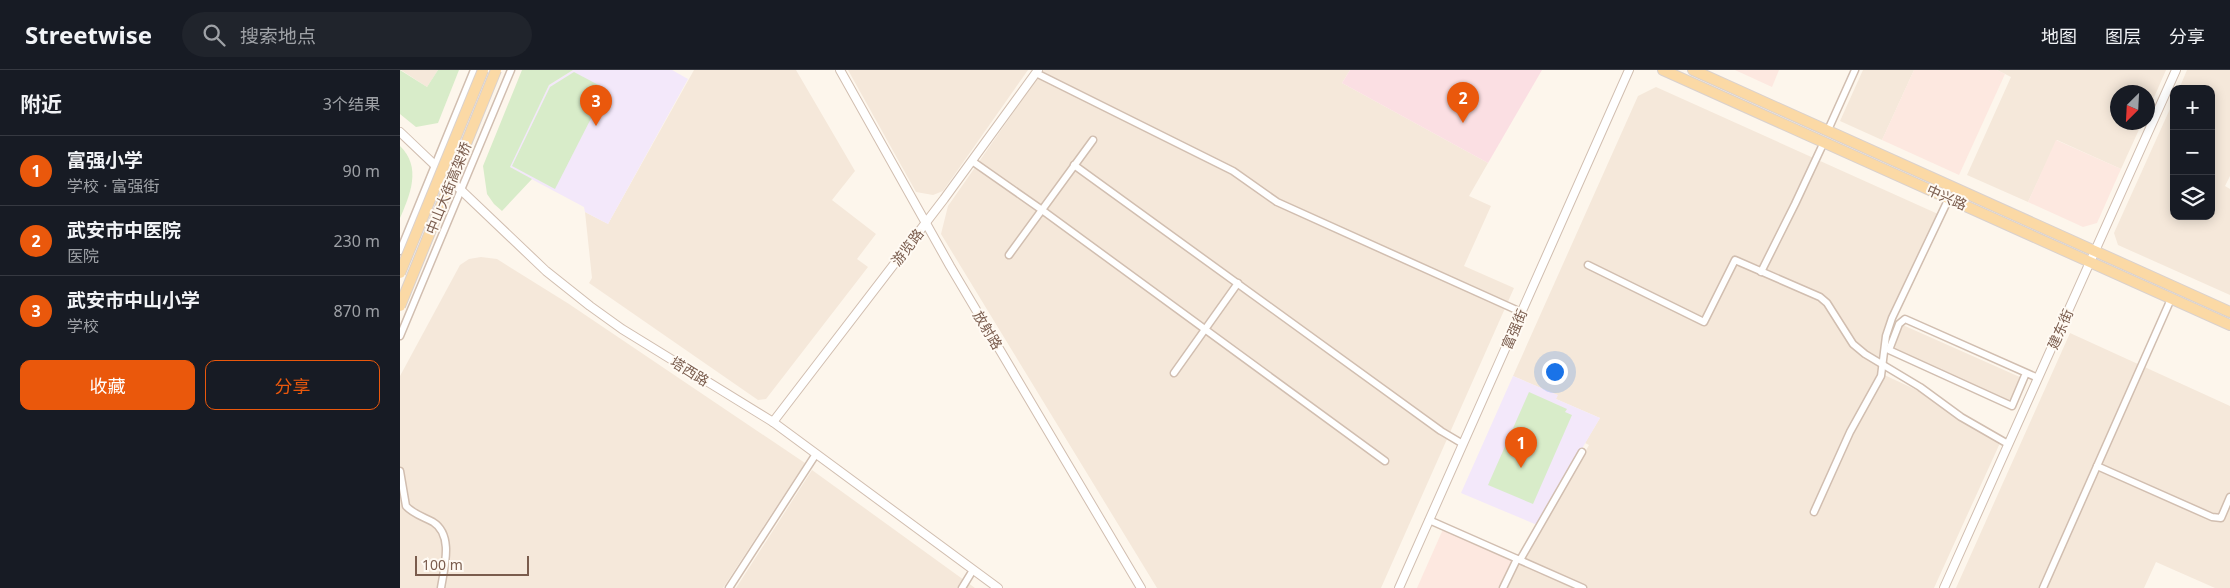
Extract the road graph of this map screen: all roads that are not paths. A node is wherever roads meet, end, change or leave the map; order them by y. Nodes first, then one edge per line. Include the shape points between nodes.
1 (474, 70) edge
2 (483, 70) edge
3 (496, 70) edge
4 (511, 70) edge
5 (840, 70) edge
6 (1629, 70) edge
7 (1663, 70) edge
8 (1693, 70) edge
9 (1855, 70) edge
10 (2176, 70) edge
11 (1037, 72) edge
12 (1828, 130) junction
13 (400, 132) edge
14 (1093, 140) dead end
15 (1824, 142) junction
16 (972, 160) junction
17 (436, 166) junction
18 (1074, 166) junction
19 (462, 191) junction
20 (1949, 198) junction
21 (1042, 210) junction
22 (926, 222) junction
23 (400, 251) edge
24 (2095, 251) junction
25 (1009, 255) dead end
26 (2090, 262) junction
27 (1588, 265) dead end
28 (1761, 272) junction
29 (400, 273) edge
30 (1238, 283) junction
31 (2171, 298) junction
32 (400, 306) edge
33 (1521, 312) junction
34 (2230, 312) edge
35 (2230, 325) edge
36 (1205, 329) junction
37 (400, 336) edge
38 (1882, 364) junction
39 (1174, 373) dead end
40 (2026, 373) junction
41 (2038, 378) junction
42 (772, 422) junction
43 (1463, 444) junction
44 (2008, 444) junction
45 (1582, 452) dead end
46 (816, 454) junction
47 (1385, 461) dead end
48 (2097, 466) junction
49 (400, 471) edge
50 (2230, 497) edge
51 (1814, 512) dead end
52 (1429, 520) junction
53 (1518, 559) junction
54 (973, 570) junction
55 (441, 588) edge
56 (729, 588) edge
57 (962, 588) edge
58 (998, 588) edge
59 (1141, 588) edge
60 (1399, 588) edge
61 (1503, 588) edge
62 (1583, 588) edge
63 (1944, 588) edge
64 (2043, 588) edge

1 - 17 street
2 - 29 main road, 中山大街高架桥, bridge
3 - 32 main road, 中山大街高架桥, bridge
4 - 19 street
5 - 22 street, 放射路
6 - 33 street, 富强街
7 - 15 main road, 中兴路
8 - 12 main road, 中兴路
9 - 12 street
10 - 24 street, 建东街
11 - 16 street, 游览路
11 - 33 street via 1233,171 1277,202
12 - 24 main road, 中兴路
13 - 17 street, 塔西路
14 - 18 street
15 - 20 main road, 中兴路
15 - 28 street
16 - 21 street
16 - 22 street, 游览路
17 - 19 street, 塔西路
17 - 23 street
18 - 21 street
18 - 30 street
19 - 37 street
19 - 42 street, 塔西路 via 546,271 590,306
20 - 26 main road, 中兴路
20 - 38 street via 1892,318
21 - 25 street
21 - 36 street
22 - 42 street, 游览路
22 - 59 street, 放射路
24 - 26 street, 建东街
24 - 34 main road, 中兴路
26 - 31 main road, 中兴路
26 - 41 street, 建东街
27 - 28 street via 1704,322 1735,260
28 - 38 street via 1828,303 1853,344
30 - 36 street
30 - 43 street
31 - 35 main road, 中兴路
31 - 48 street
33 - 43 street, 富强街
36 - 39 street
36 - 47 street
38 - 44 street
38 - 51 street via 1881,376 1850,432
40 - 40 street via 1905,320 1899,324 1889,350 2012,406
40 - 41 street
41 - 44 street, 建东街
42 - 46 street, 塔西路
43 - 52 street, 富强街
44 - 63 street, 建东街
45 - 53 street
46 - 54 street, 塔西路
46 - 56 street
48 - 50 street via 2212,516 2221,518
48 - 64 street
49 - 55 street via 406,506 433,522 444,534 446,556
52 - 53 street
52 - 60 street, 富强街
53 - 61 street
53 - 62 street
54 - 57 street
54 - 58 street, 塔西路

